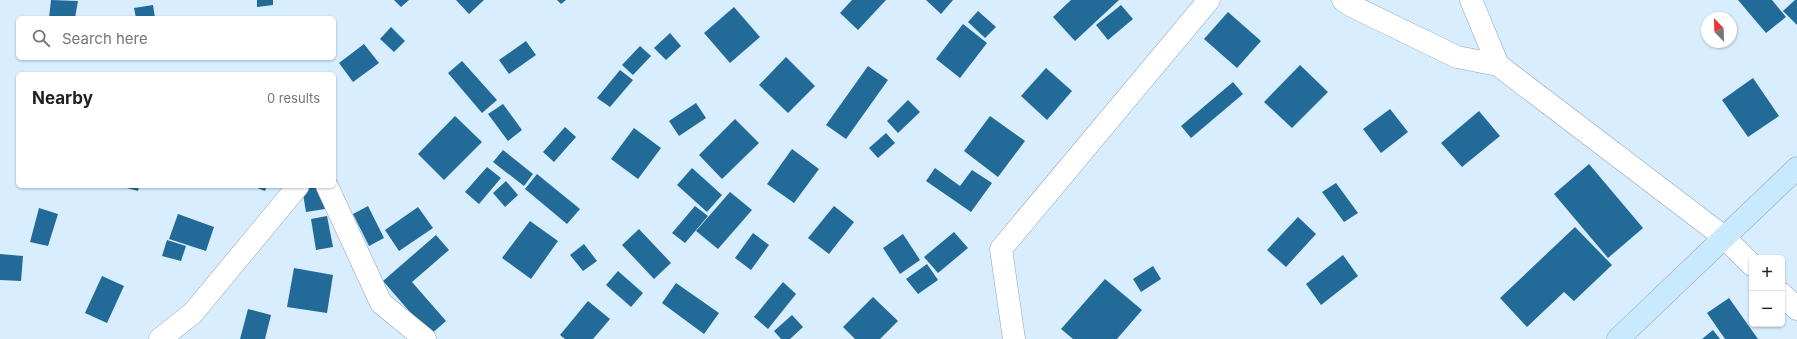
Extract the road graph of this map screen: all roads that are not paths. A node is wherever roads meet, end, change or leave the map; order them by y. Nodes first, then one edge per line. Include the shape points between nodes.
1 (1209, 0) edge
2 (1343, 0) edge
3 (1471, 0) edge
4 (1498, 65) junction
5 (1797, 168) edge
6 (296, 188) edge
7 (328, 188) edge
8 (1724, 237) junction
9 (1749, 261) edge
10 (1785, 297) edge
11 (1797, 309) edge
12 (160, 339) edge
13 (425, 339) edge
14 (1014, 339) edge
15 (1618, 339) edge

1 - 14 street via 1001,249
2 - 4 street via 1457,56
3 - 4 street
4 - 8 street
5 - 8 main road
6 - 12 street via 193,313
7 - 13 street via 381,303
8 - 9 street
8 - 15 main road
10 - 11 street

